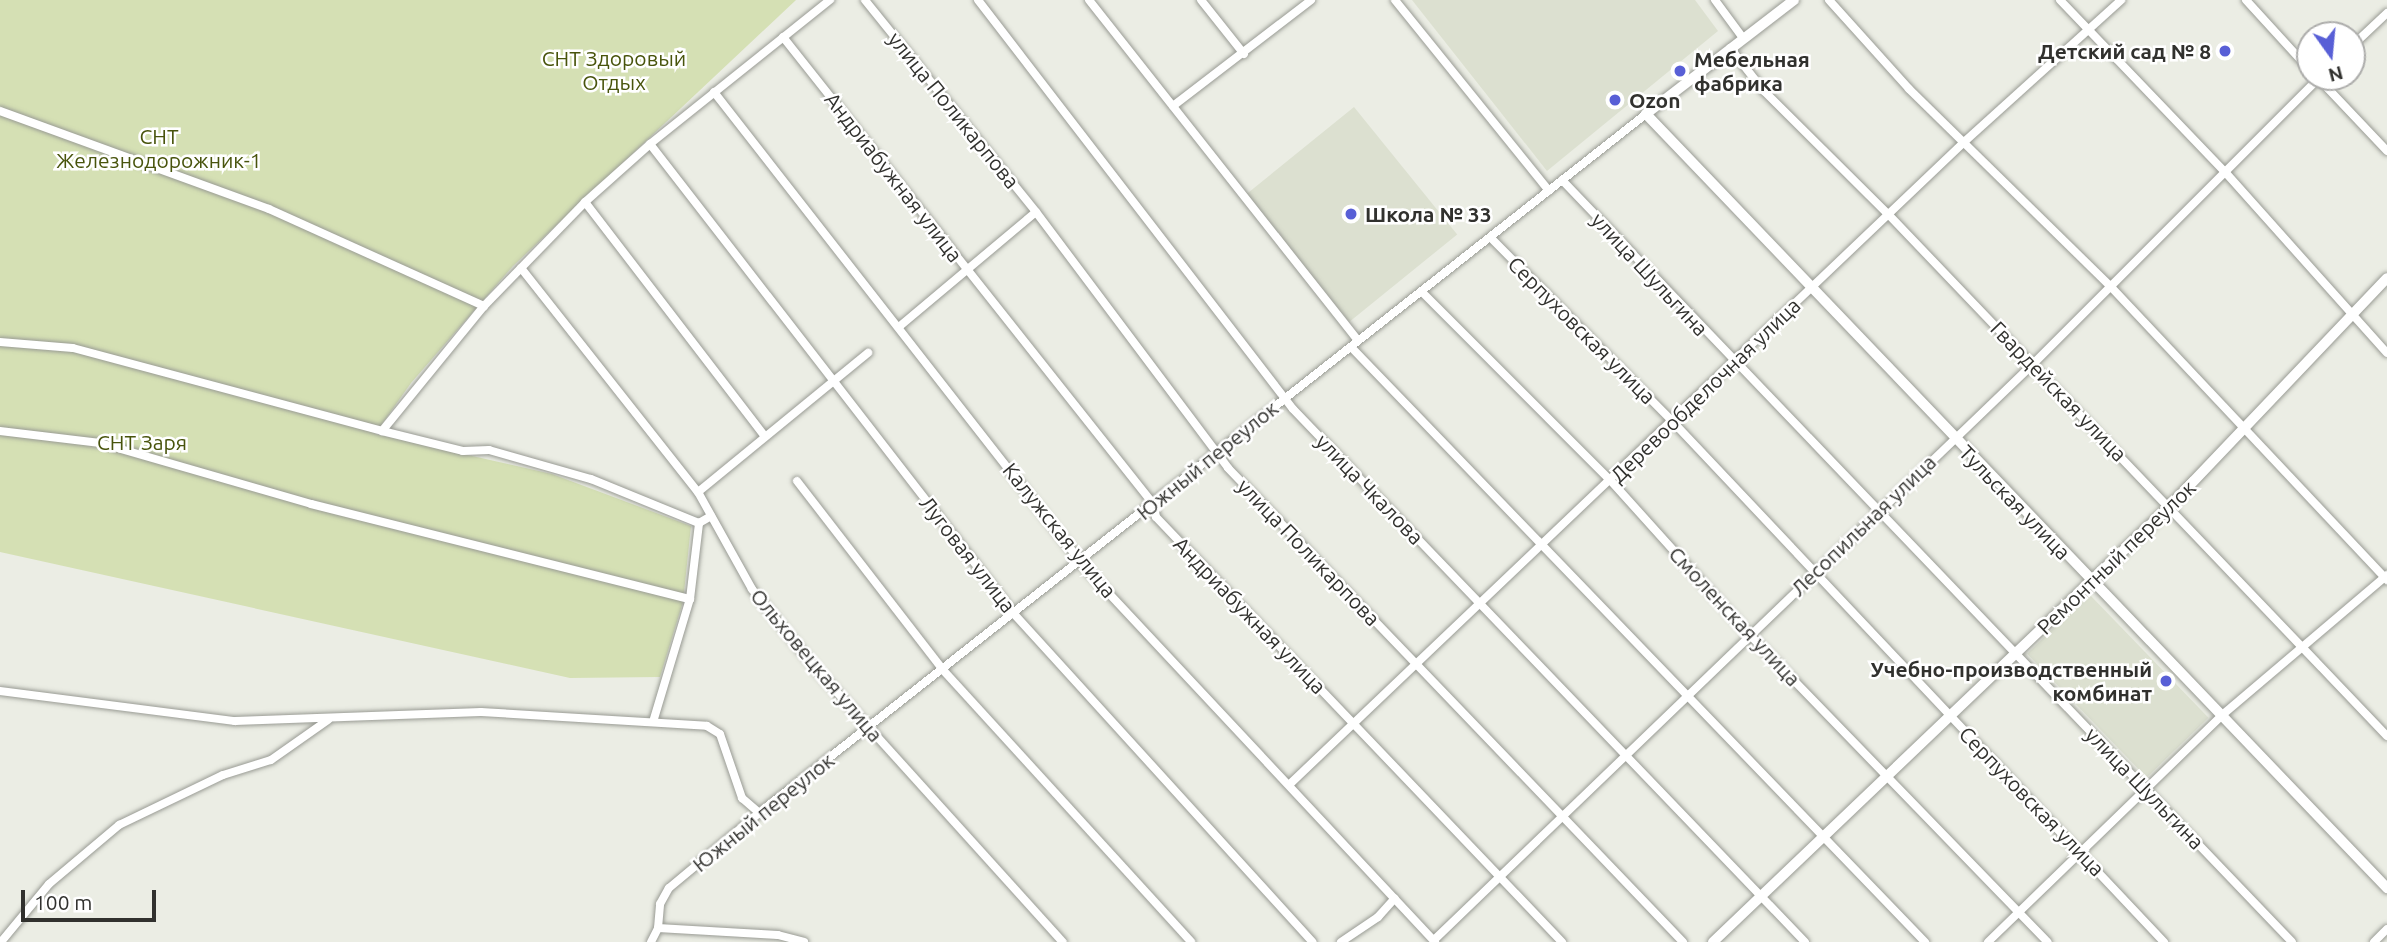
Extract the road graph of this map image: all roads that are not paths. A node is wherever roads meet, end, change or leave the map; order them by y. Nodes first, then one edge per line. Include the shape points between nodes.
1 (830, 0) edge
2 (865, 0) edge
3 (978, 0) edge
4 (1089, 0) edge
5 (1201, 0) edge
6 (1311, 0) edge
7 (1395, 0) edge
8 (1715, 0) edge
9 (1794, 0) edge
10 (1829, 0) edge
11 (2060, 0) edge
12 (2121, 0) edge
13 (2246, 0) edge
14 (2387, 13) edge
15 (2089, 32) junction
16 (2366, 33) edge
17 (783, 37) junction
18 (1743, 38) junction
19 (1730, 48) junction
20 (1244, 54) junction
21 (2296, 55) edge
22 (2305, 91) edge
23 (2331, 91) edge
24 (714, 92) junction
25 (1173, 106) junction
26 (0, 111) edge
27 (1646, 114) junction
28 (1964, 142) junction
29 (650, 144) junction
30 (2387, 151) edge
31 (2226, 173) junction
32 (1562, 180) junction
33 (1549, 191) junction
34 (585, 202) junction
35 (1036, 212) junction
36 (1888, 214) junction
37 (1491, 238) junction
38 (521, 268) junction
39 (968, 270) junction
40 (2387, 278) edge
41 (2111, 287) junction
42 (1810, 289) junction
43 (1422, 292) junction
44 (484, 306) junction
45 (2354, 316) junction
46 (900, 326) junction
47 (0, 342) edge
48 (1355, 344) junction
49 (868, 353) dead end
50 (2387, 353) edge
51 (1734, 362) junction
52 (2033, 364) junction
53 (834, 381) junction
54 (1287, 396) junction
55 (1674, 423) junction
56 (2243, 429) junction
57 (0, 431) edge
58 (382, 431) junction
59 (764, 435) junction
60 (1953, 438) junction
61 (1218, 452) junction
62 (797, 481) dead end
63 (1611, 481) junction
64 (698, 492) junction
65 (1154, 505) junction
66 (2169, 507) junction
67 (1877, 512) junction
68 (710, 516) junction
69 (699, 523) junction
70 (1544, 544) junction
71 (1081, 562) junction
72 (1813, 572) junction
73 (2386, 578) edge
74 (2091, 580) junction
75 (690, 599) junction
76 (1482, 606) junction
77 (1015, 615) junction
78 (1749, 634) junction
79 (2302, 645) junction
80 (2017, 654) junction
81 (1419, 665) junction
82 (943, 670) junction
83 (0, 691) edge
84 (1687, 695) junction
85 (2221, 716) junction
86 (1951, 718) junction
87 (328, 720) junction
88 (653, 722) junction
89 (1354, 724) junction
90 (869, 728) junction
91 (2387, 736) edge
92 (1624, 756) junction
93 (1889, 777) junction
94 (1291, 783) junction
95 (2147, 790) junction
96 (759, 813) junction
97 (1563, 816) junction
98 (1824, 837) junction
99 (2082, 852) junction
100 (1502, 878) junction
101 (2387, 888) edge
102 (1762, 897) junction
103 (1395, 898) junction
104 (2019, 911) junction
105 (659, 928) junction
106 (2387, 929) edge
107 (1434, 941) edge
108 (1, 942) edge
109 (651, 942) edge
110 (804, 942) edge
111 (1063, 942) edge
112 (1191, 942) edge
113 (1313, 942) edge
114 (1341, 942) edge
115 (1562, 942) edge
116 (1683, 942) edge
117 (1713, 942) edge
118 (1805, 942) edge
119 (1925, 942) edge
120 (1988, 942) edge
121 (2047, 942) edge
122 (2164, 942) edge
123 (2292, 942) edge
124 (2374, 942) edge

1 - 17 street
2 - 35 street, улица Поликарпова
3 - 54 street, улица Чкалова
4 - 25 street
5 - 20 street
6 - 20 street
7 - 33 street
8 - 18 street
9 - 18 main road, Южный переулок
10 - 28 street
11 - 15 street
12 - 15 street, Деревообделочная улица
13 - 21 street
14 - 16 street
15 - 28 street, Деревообделочная улица
15 - 31 street
17 - 24 street
17 - 39 street, Андриабужная улица
18 - 19 main road, Южный переулок
19 - 27 main road, Южный переулок
19 - 36 street, Гвардейская улица via 1764,91
20 - 25 street
22 - 31 street, Лесопильная улица
23 - 30 street
24 - 29 street
24 - 46 street, Калужская улица
25 - 48 street
26 - 44 street via 270,209
27 - 32 street, Южный переулок
27 - 42 main road, Тульская улица
28 - 36 street, Деревообделочная улица
28 - 41 street
29 - 34 street
29 - 53 street, Луговая улица
31 - 41 street, Лесопильная улица
31 - 45 street
32 - 33 street, Южный переулок
32 - 51 street, улица Шульгина
33 - 37 street, Южный переулок
34 - 38 street
34 - 59 street
35 - 39 street
35 - 61 street, улица Поликарпова
36 - 42 street, Деревообделочная улица
36 - 52 street, Гвардейская улица
37 - 43 street, Южный переулок
37 - 55 street, Серпуховская улица
38 - 44 street
38 - 64 street, Ольховецкая улица
39 - 46 street
39 - 65 street, Андриабужная улица
40 - 45 main road, Ремонтный переулок
41 - 52 street, Лесопильная улица
41 - 56 street
42 - 51 street, Деревообделочная улица
42 - 60 main road, Тульская улица
43 - 48 street, Южный переулок
43 - 63 street, Смоленская улица
44 - 58 street
45 - 50 street
45 - 56 main road, Ремонтный переулок
46 - 71 street, Калужская улица
47 - 58 street via 72,348
48 - 54 street, Южный переулок
48 - 70 street
49 - 53 street
51 - 55 street, Деревообделочная улица
51 - 67 street, улица Шульгина
52 - 60 street, Лесопильная улица
52 - 66 street, Гвардейская улица
53 - 59 street
53 - 77 street, Луговая улица
54 - 61 street, Южный переулок
54 - 76 street, улица Чкалова via 1293,409
55 - 63 street, Деревообделочная улица
55 - 72 street, Серпуховская улица
56 - 66 main road, Ремонтный переулок
56 - 73 street
57 - 75 street via 100,443 311,504
58 - 69 street via 463,451 489,450 592,479
59 - 64 street
60 - 67 street, Лесопильная улица
60 - 74 main road, Тульская улица
61 - 65 street, Южный переулок
61 - 81 street, улица Поликарпова via 1228,468
62 - 82 street
63 - 70 street, Деревообделочная улица
63 - 78 street, Смоленская улица
64 - 68 street, Ольховецкая улица
65 - 71 street, Южный переулок
65 - 89 street, Андриабужная улица via 1156,517
66 - 74 main road, Ремонтный переулок
66 - 79 street, Гвардейская улица
67 - 72 street, Лесопильная улица
67 - 80 street, улица Шульгина
68 - 69 street
68 - 90 street, Ольховецкая улица via 752,589
69 - 75 street
70 - 76 street, Деревообделочная улица
70 - 84 street
71 - 77 street, Южный переулок
71 - 94 street, Калужская улица
72 - 78 street, Лесопильная улица
72 - 86 street, Серпуховская улица
73 - 79 street
74 - 80 main road, Ремонтный переулок
74 - 85 main road, Тульская улица
75 - 88 street
76 - 81 street, Деревообделочная улица
76 - 92 street, улица Чкалова
77 - 82 street, Южный переулок
77 - 113 street, Луговая улица
78 - 84 street, Лесопильная улица
78 - 93 street, Смоленская улица
79 - 85 street
79 - 91 street, Гвардейская улица
80 - 86 main road, Ремонтный переулок
80 - 95 street, улица Шульгина
81 - 89 street, Деревообделочная улица
81 - 97 street, улица Поликарпова
82 - 90 street, Южный переулок
82 - 112 street
83 - 87 street via 235,721
84 - 92 street, Лесопильная улица
84 - 98 street
85 - 95 street
85 - 101 main road, Тульская улица
86 - 93 main road, Ремонтный переулок
86 - 99 street, Серпуховская улица
87 - 88 street via 481,712
87 - 108 street via 271,760 223,775 119,825 49,884
88 - 96 street via 708,726 720,734 741,798
89 - 94 street, Деревообделочная улица
89 - 100 street, Андриабужная улица
90 - 96 street, Южный переулок
90 - 111 street, Ольховецкая улица
92 - 97 street, Лесопильная улица
92 - 102 street, улица Чкалова
93 - 98 main road, Ремонтный переулок
93 - 104 street, Смоленская улица
94 - 103 street, Калужская улица
95 - 99 street
95 - 123 street, улица Шульгина
96 - 105 street, Южный переулок via 669,888 660,904
97 - 100 street, Лесопильная улица
97 - 116 street, улица Поликарпова
98 - 102 main road, Ремонтный переулок
98 - 119 street
99 - 104 street
99 - 122 street, Серпуховская улица
100 - 107 street, Лесопильная улица
100 - 115 street, Андриабужная улица
102 - 117 main road, Ремонтный переулок
102 - 118 street, улица Чкалова
103 - 107 street, Калужская улица
103 - 114 street via 1378,917
104 - 120 street
104 - 121 street, Смоленская улица
105 - 109 street, Южный переулок
105 - 110 street via 778,935
106 - 124 street

